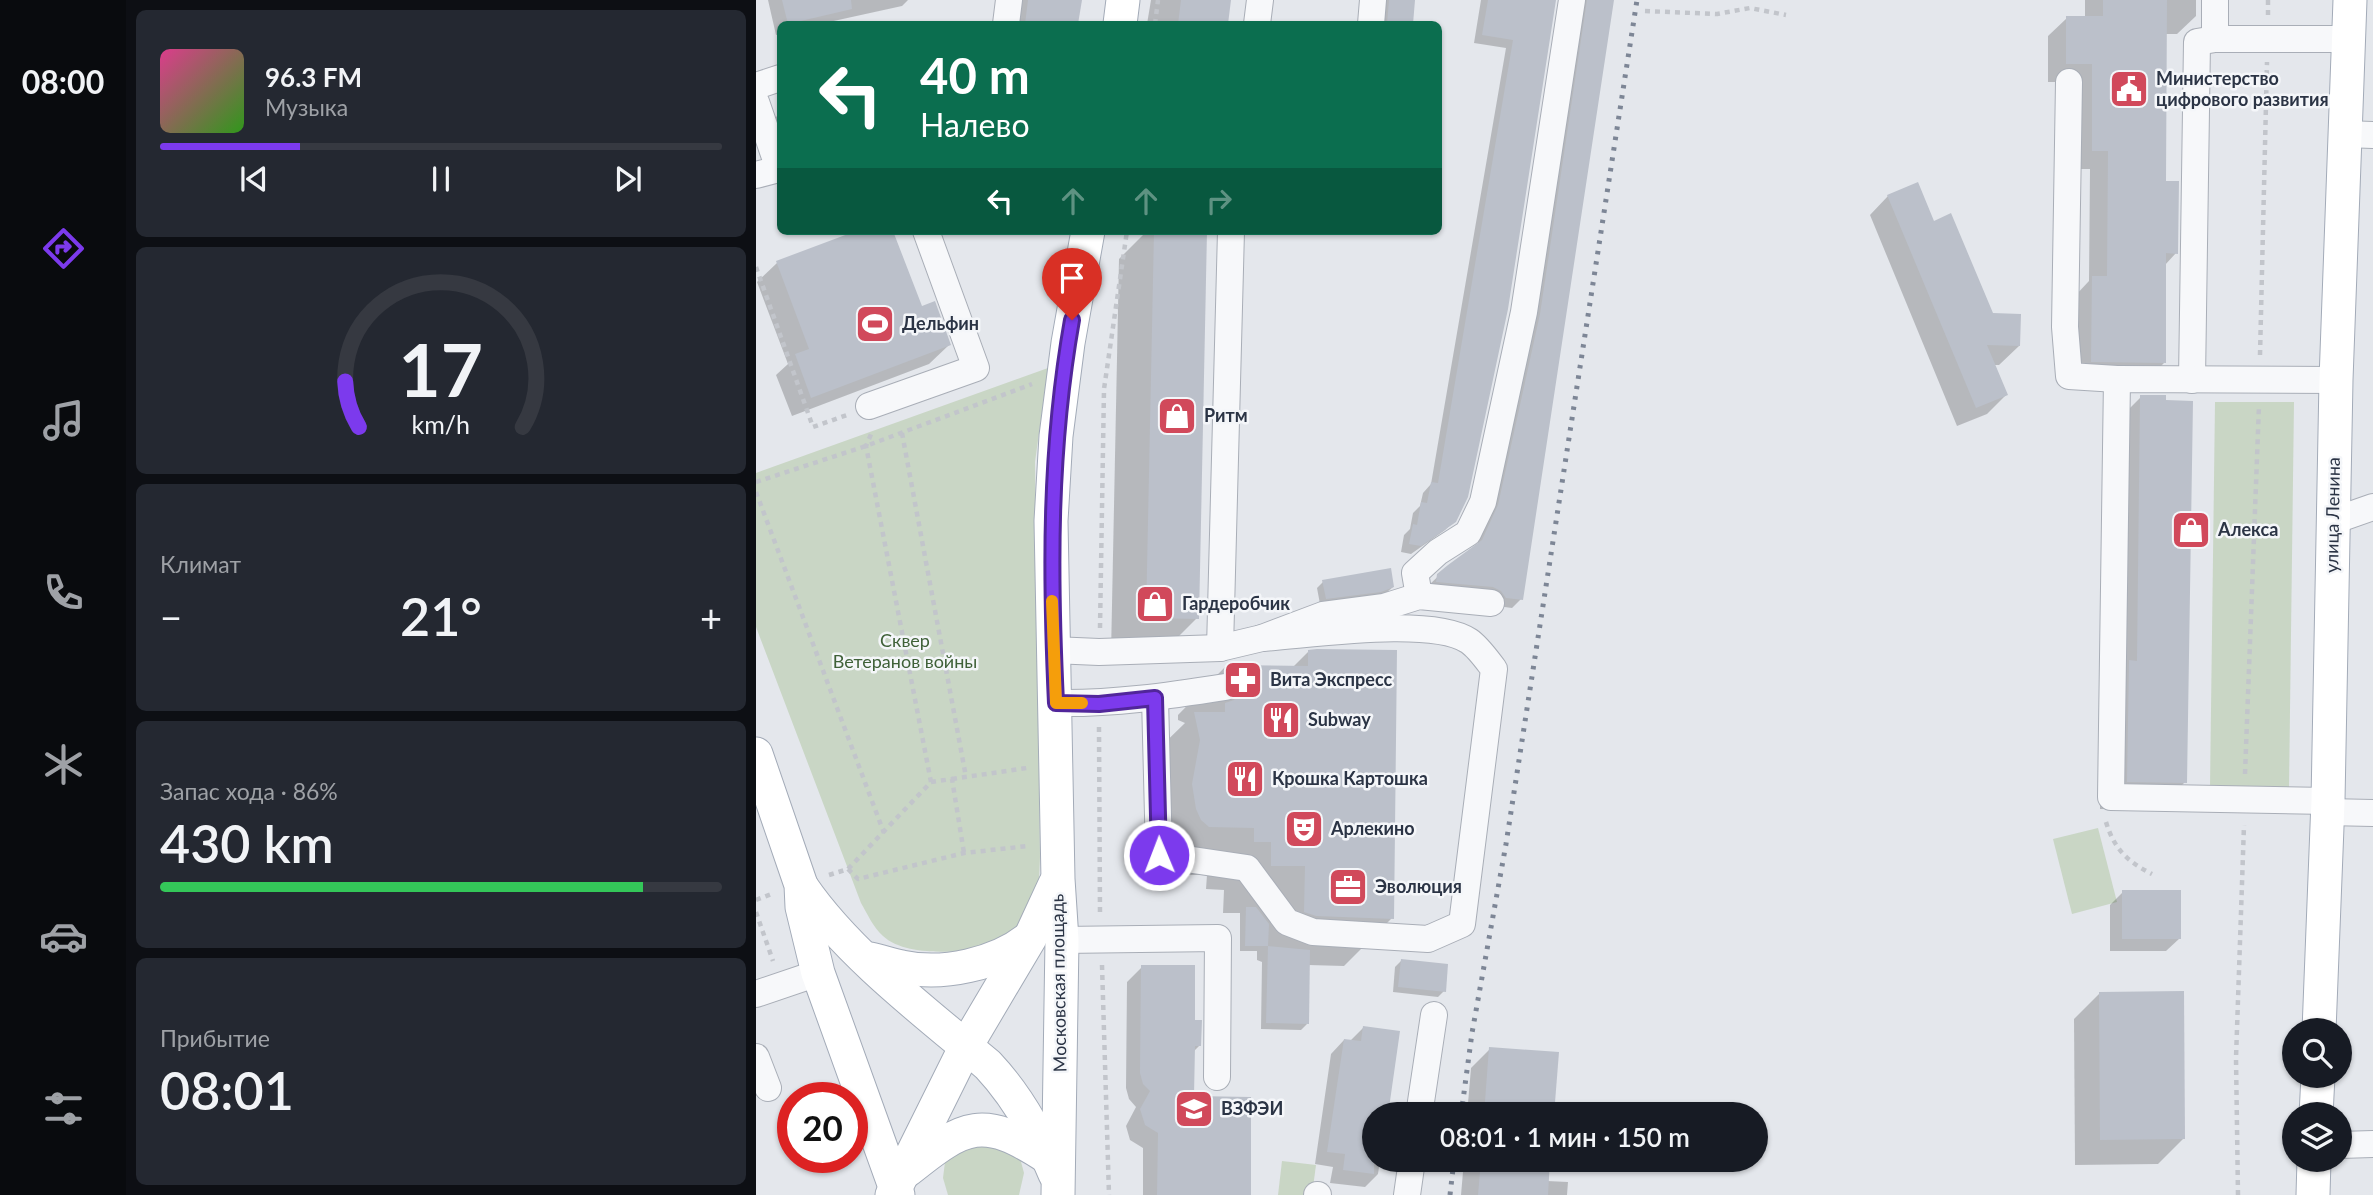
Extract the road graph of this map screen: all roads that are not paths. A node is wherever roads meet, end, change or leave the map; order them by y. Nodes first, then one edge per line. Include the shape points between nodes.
1 (1009, 0) edge
2 (1123, 0) edge
3 (1260, 0) edge
4 (1373, 0) edge
5 (1572, 0) edge
6 (2215, 0) edge
7 (2350, 0) edge
8 (1006, 21) edge
9 (1120, 21) edge
10 (1256, 21) edge
11 (1371, 21) edge
12 (2215, 39) junction
13 (2349, 40) junction
14 (777, 79) edge
15 (2069, 82) dead end
16 (756, 86) edge
17 (756, 102) edge
18 (2359, 134) edge
19 (772, 171) edge
20 (927, 235) edge
21 (1087, 235) edge
22 (1231, 235) edge
23 (2117, 379) junction
24 (2192, 380) junction
25 (2336, 380) junction
26 (869, 406) road end
27 (2373, 508) edge
28 (2333, 521) junction
29 (1419, 596) junction
30 (1491, 603) dead end
31 (1262, 638) junction
32 (1220, 648) junction
33 (1053, 650) junction
34 (1225, 687) dead end
35 (1155, 698) junction
36 (1056, 703) junction
37 (756, 754) edge
38 (2327, 807) junction
39 (2373, 813) edge
40 (801, 885) junction
41 (1046, 939) junction
42 (863, 957) junction
43 (818, 973) junction
44 (756, 994) edge
45 (1434, 1015) dead end
46 (2319, 1018) edge
47 (966, 1046) junction
48 (756, 1057) edge
49 (1217, 1077) dead end
50 (768, 1088) dead end
51 (1421, 1102) edge
52 (2373, 1144) edge
53 (2352, 1145) edge
54 (1410, 1172) edge
55 (2314, 1172) edge
56 (1051, 1182) edge
57 (900, 1189) edge
58 (1406, 1195) edge
59 (2313, 1195) edge

1 - 8 lane
2 - 9 main road
3 - 10 lane
4 - 11 lane
5 - 29 lane via 1524,312 1483,502 1468,534 1415,573
6 - 12 lane
7 - 13 main road, улица Ленина
12 - 13 lane
12 - 24 lane via 2197,42 2195,50
13 - 18 main road, улица Ленина
14 - 16 lane
15 - 23 lane via 2065,327 2069,376
17 - 19 lane
18 - 25 main road, улица Ленина
20 - 26 lane via 976,368
21 - 33 main road via 1056,436 1051,521
22 - 32 lane
23 - 24 lane
23 - 38 lane via 2111,797
24 - 25 lane
25 - 28 main road, улица Ленина
27 - 28 lane
28 - 38 main road, улица Ленина
29 - 30 lane
29 - 31 lane via 1384,607 1323,615
31 - 32 lane
31 - 35 lane via 1437,629 1470,641 1494,669 1462,925 1428,939 1313,932 1287,922 1247,868 1159,855
32 - 33 lane
33 - 36 main road
34 - 35 lane
35 - 36 lane
36 - 41 main road, Московская площадь via 1058,879
37 - 40 main road
38 - 39 lane
38 - 46 main road, улица Ленина
40 - 42 main road
40 - 43 main road
41 - 42 main road via 999,958 956,967 904,968
41 - 47 main road, Московская площадь
41 - 49 lane via 1217,938
41 - 56 main road, Московская площадь
42 - 47 main road
43 - 44 lane
43 - 57 main road
45 - 51 lane
47 - 56 main road via 1018,1100 1034,1128
47 - 57 main road, Московская площадь
48 - 50 lane
52 - 53 lane
54 - 58 lane
55 - 59 main road
56 - 57 main road via 1005,1133 970,1130 954,1137

